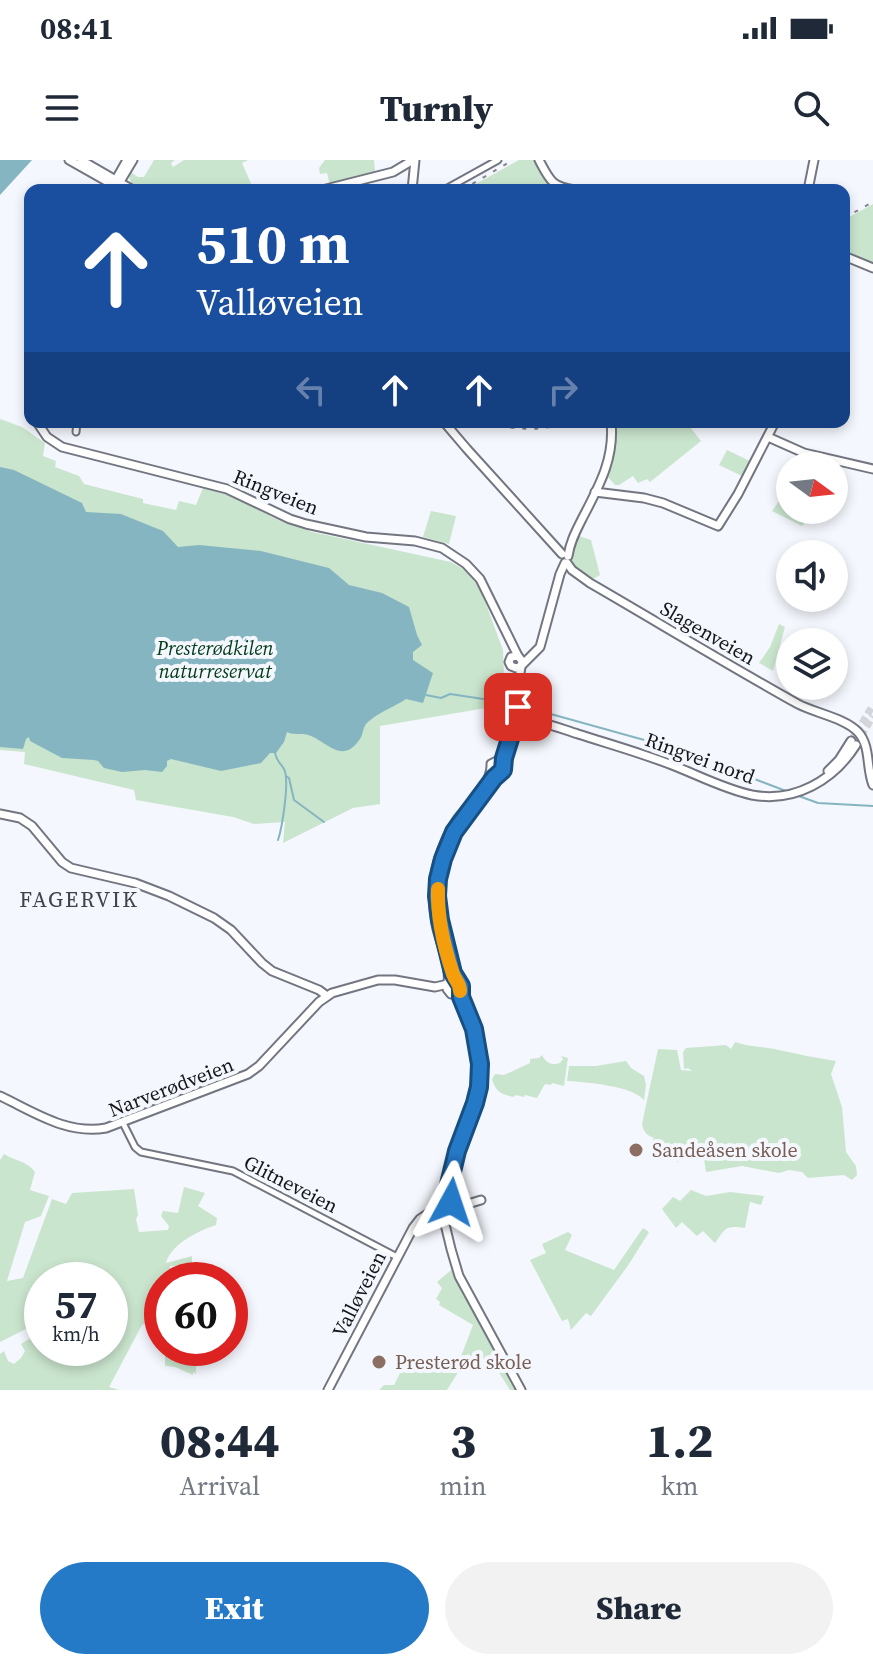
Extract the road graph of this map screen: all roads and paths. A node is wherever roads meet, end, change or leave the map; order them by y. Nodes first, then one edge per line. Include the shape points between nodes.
1 (72, 160) edge
2 (81, 160) edge
3 (498, 160) edge
4 (541, 160) edge
5 (814, 160) edge
6 (409, 164) edge
7 (127, 165) edge
8 (104, 177) junction
9 (114, 184) edge
10 (114, 184) edge
11 (120, 184) edge
12 (120, 184) edge
13 (344, 184) edge
14 (412, 184) edge
15 (456, 184) edge
16 (552, 184) edge
17 (809, 184) edge
18 (850, 258) edge
19 (873, 268) edge
20 (42, 428) edge
21 (76, 428) edge
22 (449, 428) edge
23 (611, 428) edge
24 (772, 428) edge
25 (76, 432) dead end
26 (768, 437) junction
27 (873, 469) edge
28 (595, 492) junction
29 (564, 558) junction
30 (517, 662) junction
31 (516, 710) junction
32 (854, 743) tunnel mouth
33 (873, 785) edge
34 (0, 814) edge
35 (452, 987) junction
36 (327, 996) junction
37 (0, 1096) edge
38 (125, 1122) junction
39 (449, 1186) junction
40 (447, 1209) junction
41 (422, 1218) junction
42 (397, 1257) junction
43 (328, 1390) edge
44 (521, 1390) edge

1 - 8 main road
1 - 9 main road
2 - 8 main road
3 - 15 street
4 - 16 main road
5 - 17 main road
6 - 13 main road
6 - 14 main road
7 - 8 main road
7 - 11 main road
7 - 12 main road
8 - 10 main road
18 - 19 main road
20 - 30 main road, Ringveien via 59,446 227,489 306,524 415,541 451,553 484,585
21 - 25 street
22 - 29 main road, Slagenveien
23 - 28 main road via 610,457
24 - 26 main road
26 - 27 main road via 804,453
26 - 28 main road via 718,526 663,503
28 - 29 main road
29 - 30 main road via 540,641
29 - 33 main road, Slagenveien via 579,575 800,705 851,726 865,744
30 - 31 main road
31 - 32 main road, Ringvei nord via 748,794 773,797 817,784 844,762
31 - 35 main road via 497,767 459,824 441,867 439,912
34 - 36 main road via 27,822 71,868 135,883 214,918 272,971
35 - 36 main road via 374,980
35 - 39 main road via 475,1033 480,1058 473,1112
36 - 38 main road, Narverødveien via 248,1074
37 - 38 main road, Narverødveien via 74,1129
38 - 42 street, Glitneveien via 141,1152 233,1171
39 - 40 main road
39 - 41 main road
40 - 41 main road, Valløveien
40 - 44 main road via 459,1276
41 - 42 main road, Valløveien
42 - 43 main road, Valløveien

